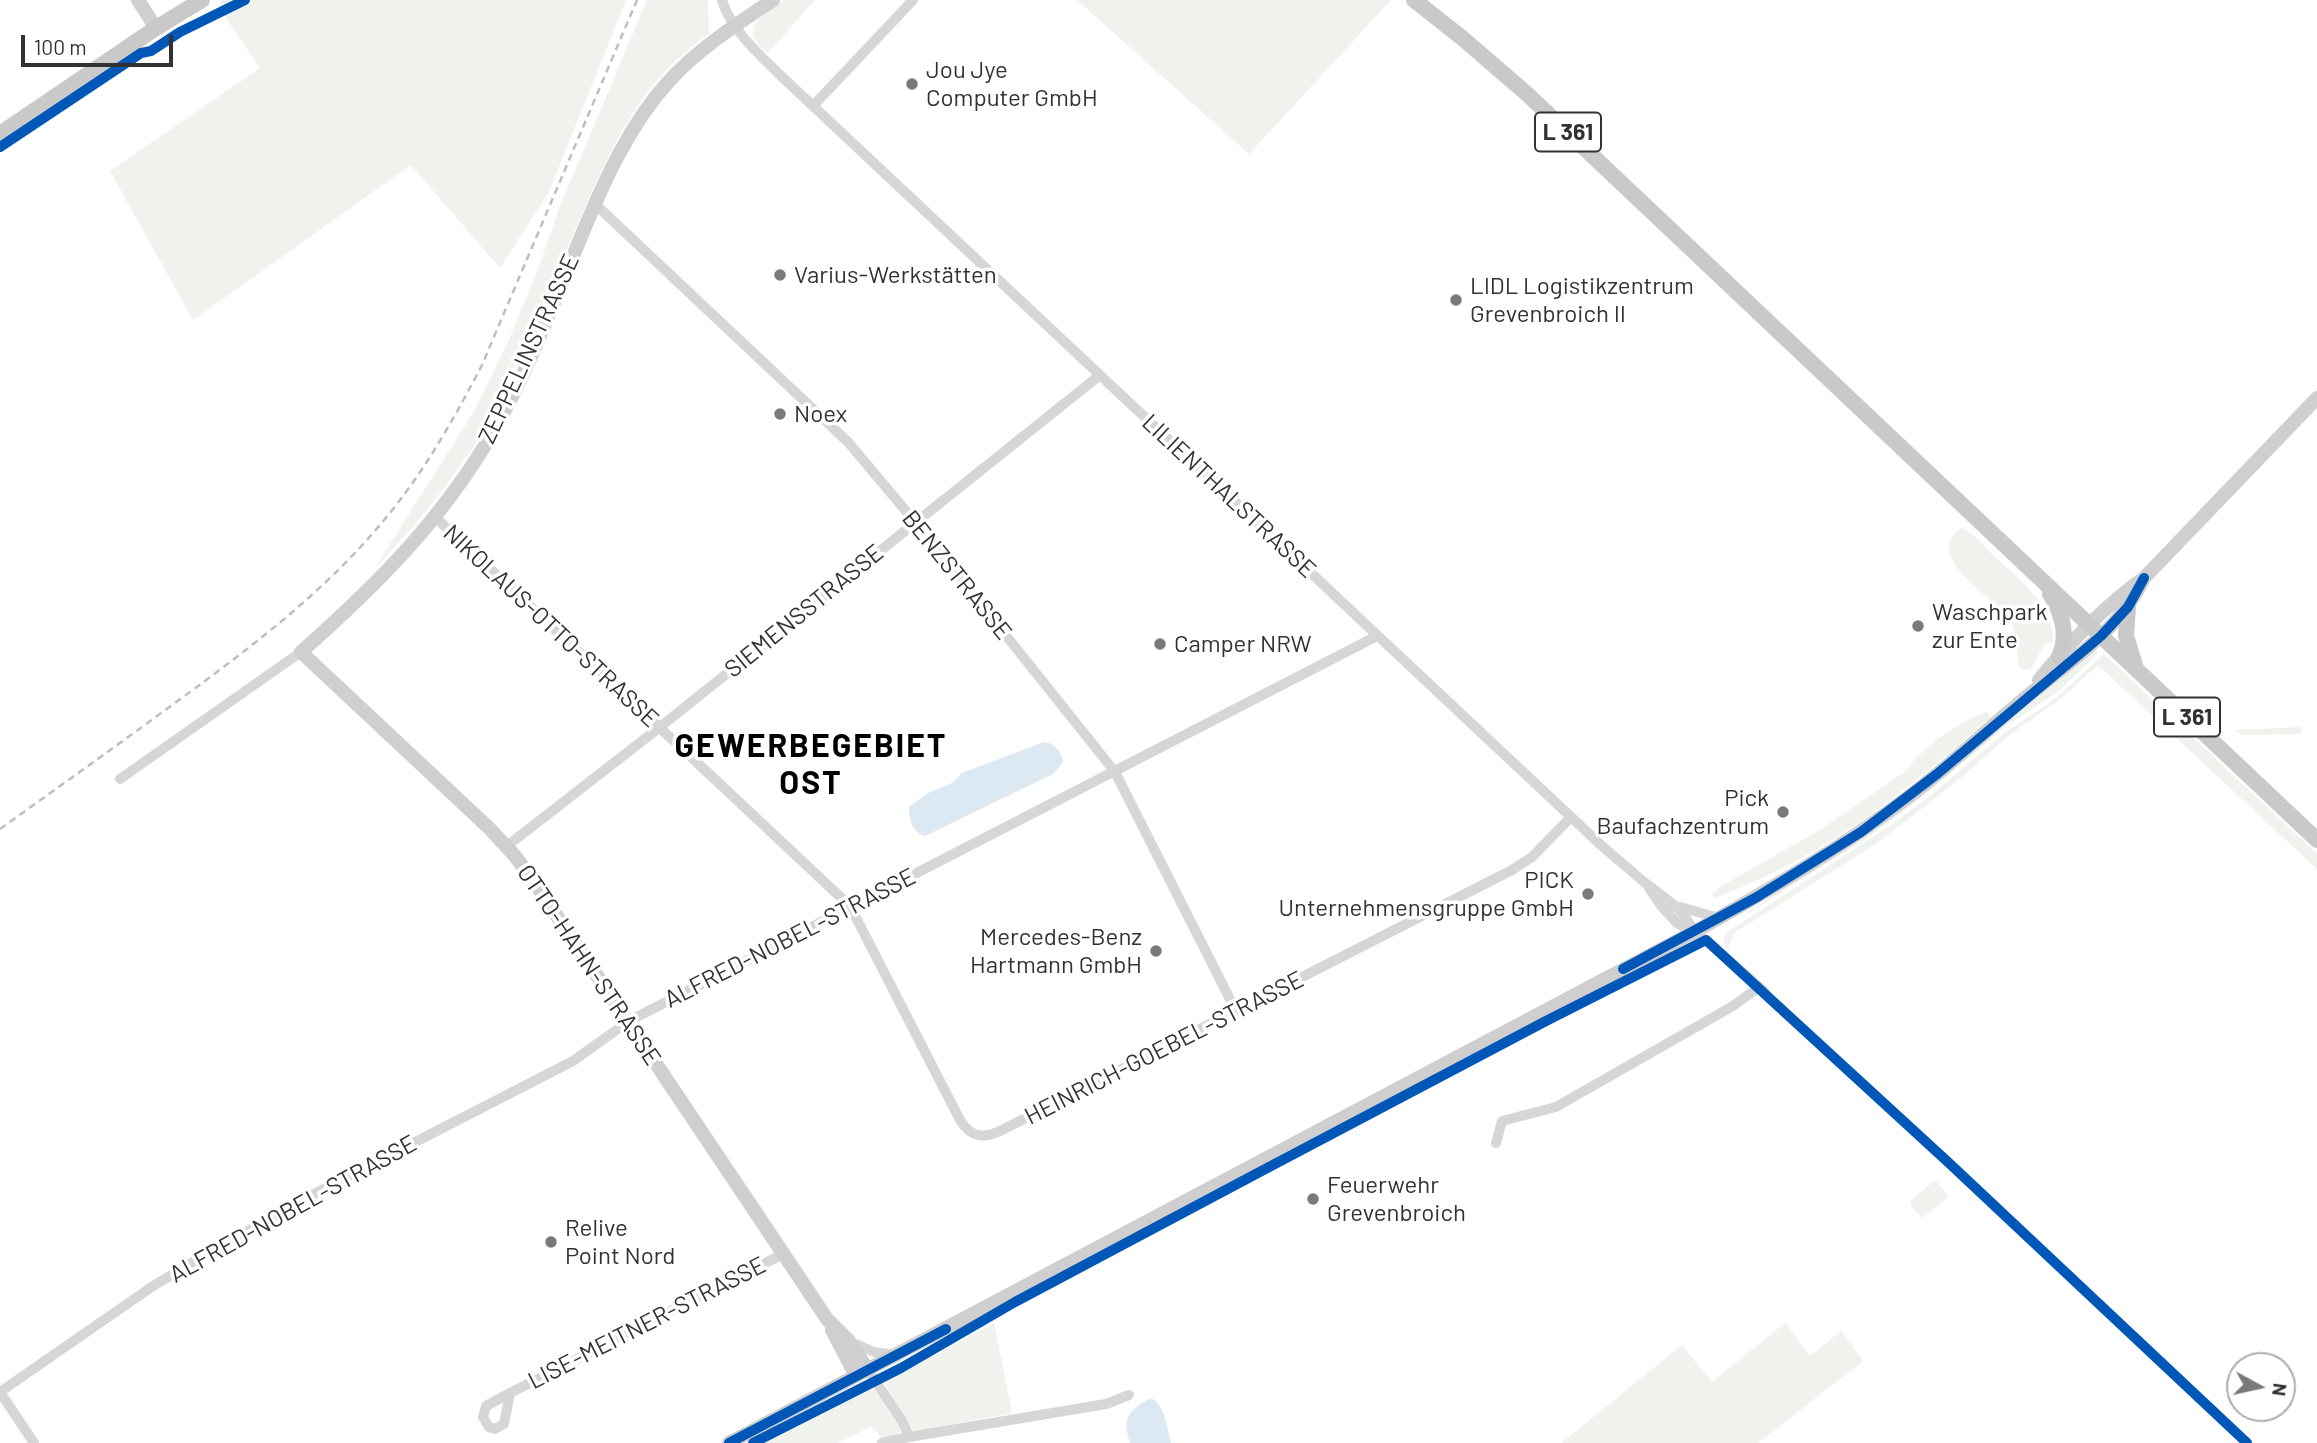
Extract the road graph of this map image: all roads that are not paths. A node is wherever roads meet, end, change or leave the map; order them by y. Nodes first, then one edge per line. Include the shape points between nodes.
1 (138, 0) edge
2 (202, 0) edge
3 (722, 0) edge
4 (773, 0) edge
5 (913, 0) edge
6 (1414, 0) edge
7 (735, 26) junction
8 (156, 28) junction
9 (813, 106) junction
10 (0, 134) edge
11 (595, 204) junction
12 (1100, 375) junction
13 (2317, 398) edge
14 (436, 519) junction
15 (916, 523) junction
16 (2144, 578) junction
17 (2042, 580) junction
18 (2128, 607) junction
19 (2096, 631) junction
20 (1377, 636) junction
21 (301, 652) junction
22 (2059, 657) junction
23 (2138, 670) junction
24 (2025, 697) junction
25 (660, 727) junction
26 (1115, 772) junction
27 (120, 779) dead end
28 (1571, 817) junction
29 (2317, 840) edge
30 (507, 846) junction
31 (1647, 885) junction
32 (1676, 905) junction
33 (850, 906) junction
34 (1719, 918) junction
35 (1694, 932) junction
36 (1236, 1011) junction
37 (629, 1021) junction
38 (1496, 1143) dead end
39 (783, 1254) junction
40 (827, 1319) junction
41 (849, 1341) junction
42 (897, 1354) junction
43 (862, 1373) junction
44 (0, 1392) edge
45 (510, 1393) dead end
46 (1129, 1395) dead end
47 (909, 1437) junction
48 (34, 1443) edge
49 (729, 1443) edge
50 (882, 1443) edge

1 - 8 street
2 - 8 main road
3 - 7 street, LILIENTHALSTRASSE
4 - 7 street, ZEPPELINSTRASSE
5 - 9 street
6 - 17 main road, L 361 via 1526,93
7 - 9 street, LILIENTHALSTRASSE
7 - 11 street, ZEPPELINSTRASSE via 681,69 657,95 628,138
8 - 10 main road
9 - 12 street, LILIENTHALSTRASSE
11 - 14 street, ZEPPELINSTRASSE via 508,405
11 - 15 street, BENZSTRASSE via 826,421
12 - 15 street, SIEMENSSTRASSE
12 - 20 street, LILIENTHALSTRASSE
13 - 16 street
14 - 21 street, ZEPPELINSTRASSE
14 - 25 street, NIKOLAUS-OTTO-STRASSE
15 - 25 street, SIEMENSSTRASSE
15 - 26 street, BENZSTRASSE
16 - 18 street
16 - 19 street via 2126,592
17 - 19 main road, L 361
17 - 22 main road, L 361 via 2063,623
18 - 19 street
18 - 23 main road, L 361 via 2126,636
19 - 22 street
19 - 23 main road, L 361
19 - 24 street
20 - 26 street, ALFRED-NOBEL-STRASSE
20 - 28 street, LILIENTHALSTRASSE
21 - 27 street, ZEPPELINSTRASSE
21 - 30 street, OTTO-HAHN-STRASSE
22 - 24 street
23 - 29 main road, L 361
24 - 34 street via 1887,813
25 - 30 street, SIEMENSSTRASSE
25 - 33 street, NIKOLAUS-OTTO-STRASSE
26 - 33 street, ALFRED-NOBEL-STRASSE
26 - 36 street, BENZSTRASSE
28 - 31 street, LILIENTHALSTRASSE
28 - 36 street, HEINRICH-GOEBEL-STRASSE via 1532,857 1512,870
30 - 37 street, OTTO-HAHN-STRASSE
31 - 32 street, LILIENTHALSTRASSE
31 - 35 street, LILIENTHALSTRASSE via 1669,916
32 - 34 street, LILIENTHALSTRASSE
32 - 35 street, LILIENTHALSTRASSE
33 - 36 street, HEINRICH-GOEBEL-STRASSE via 960,1120 977,1136 1002,1130
33 - 37 street, ALFRED-NOBEL-STRASSE
34 - 35 street
35 - 38 street, LILIENTHALSTRASSE via 1762,990 1556,1107 1502,1121
35 - 42 street
37 - 39 street, OTTO-HAHN-STRASSE
37 - 44 street, ALFRED-NOBEL-STRASSE via 573,1061 314,1194 193,1262
39 - 40 street, OTTO-HAHN-STRASSE
39 - 45 street, LISE-MEITNER-STRASSE
40 - 41 street, OTTO-HAHN-STRASSE
40 - 43 street, OTTO-HAHN-STRASSE
41 - 42 street, OTTO-HAHN-STRASSE via 874,1352
41 - 43 street, OTTO-HAHN-STRASSE
42 - 43 street
43 - 47 street via 902,1421
43 - 49 street
44 - 48 street
46 - 47 street via 1107,1404
47 - 50 street

